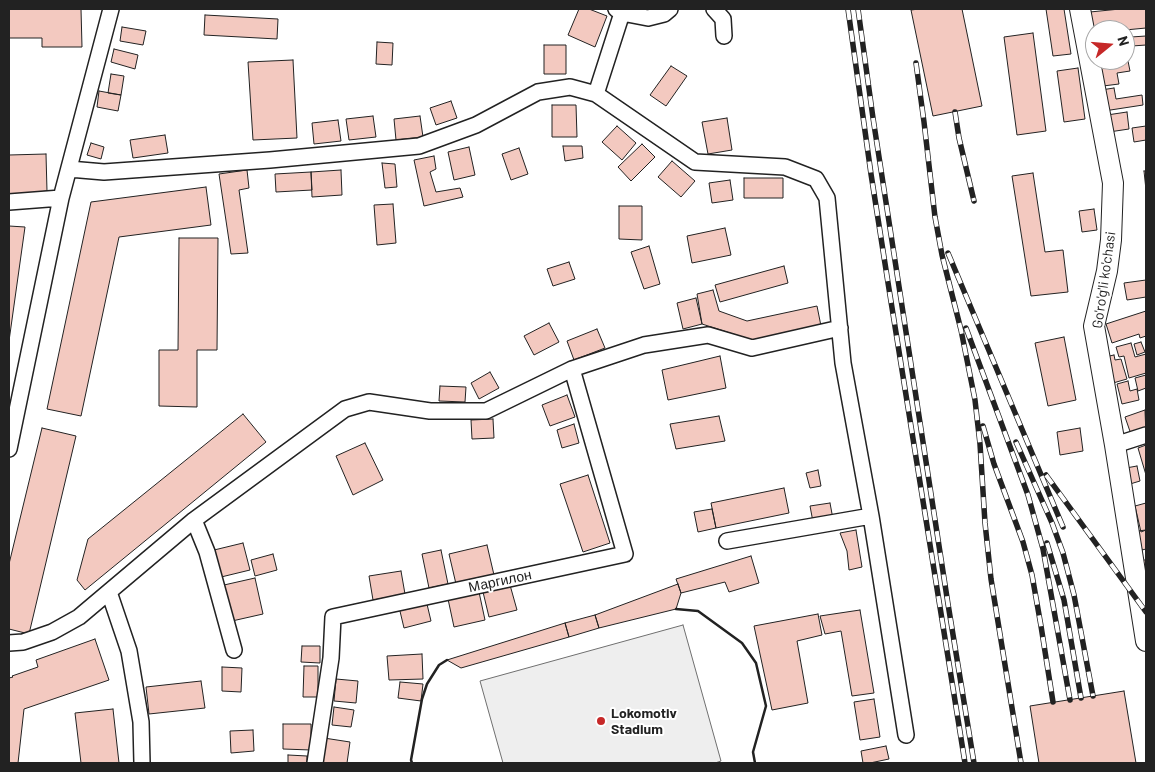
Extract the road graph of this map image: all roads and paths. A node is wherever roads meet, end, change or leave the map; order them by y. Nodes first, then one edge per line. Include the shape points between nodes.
1 (111, 9) edge
2 (670, 9) edge
3 (714, 9) edge
4 (1080, 9) edge
5 (619, 11) edge
6 (724, 36) dead end
7 (596, 94) junction
8 (69, 169) junction
9 (61, 198) junction
10 (9, 202) edge
11 (840, 328) junction
12 (572, 370) junction
13 (1146, 435) edge
14 (1116, 445) junction
15 (9, 449) edge
16 (871, 516) junction
17 (194, 520) junction
18 (726, 541) dead end
19 (109, 592) junction
20 (1146, 641) edge
21 (9, 643) edge
22 (234, 650) dead end
23 (906, 735) dead end
24 (142, 763) edge
25 (315, 763) edge

1 - 8 street
2 - 5 street via 648,18
3 - 6 street via 722,19
4 - 14 main road, Go'ro'g'li ko'chasi via 1113,183 1107,271 1094,326
5 - 7 street
7 - 8 street via 570,88 538,92 476,125 419,146 104,172
7 - 11 street via 695,162 785,167 816,178 827,198
8 - 9 street
9 - 10 street
9 - 15 street
11 - 12 street via 752,348 708,335 644,345
11 - 16 street via 843,363
12 - 17 street via 486,411 430,411 369,402 345,409
12 - 25 street, Маргилон via 625,554 332,617 331,658
13 - 14 street
14 - 20 main road, Go'ro'g'li ko'chasi
16 - 18 street
16 - 23 street
17 - 19 street
17 - 22 street via 207,552
19 - 21 street via 79,617 52,632 23,642
19 - 24 street via 129,651 142,722

